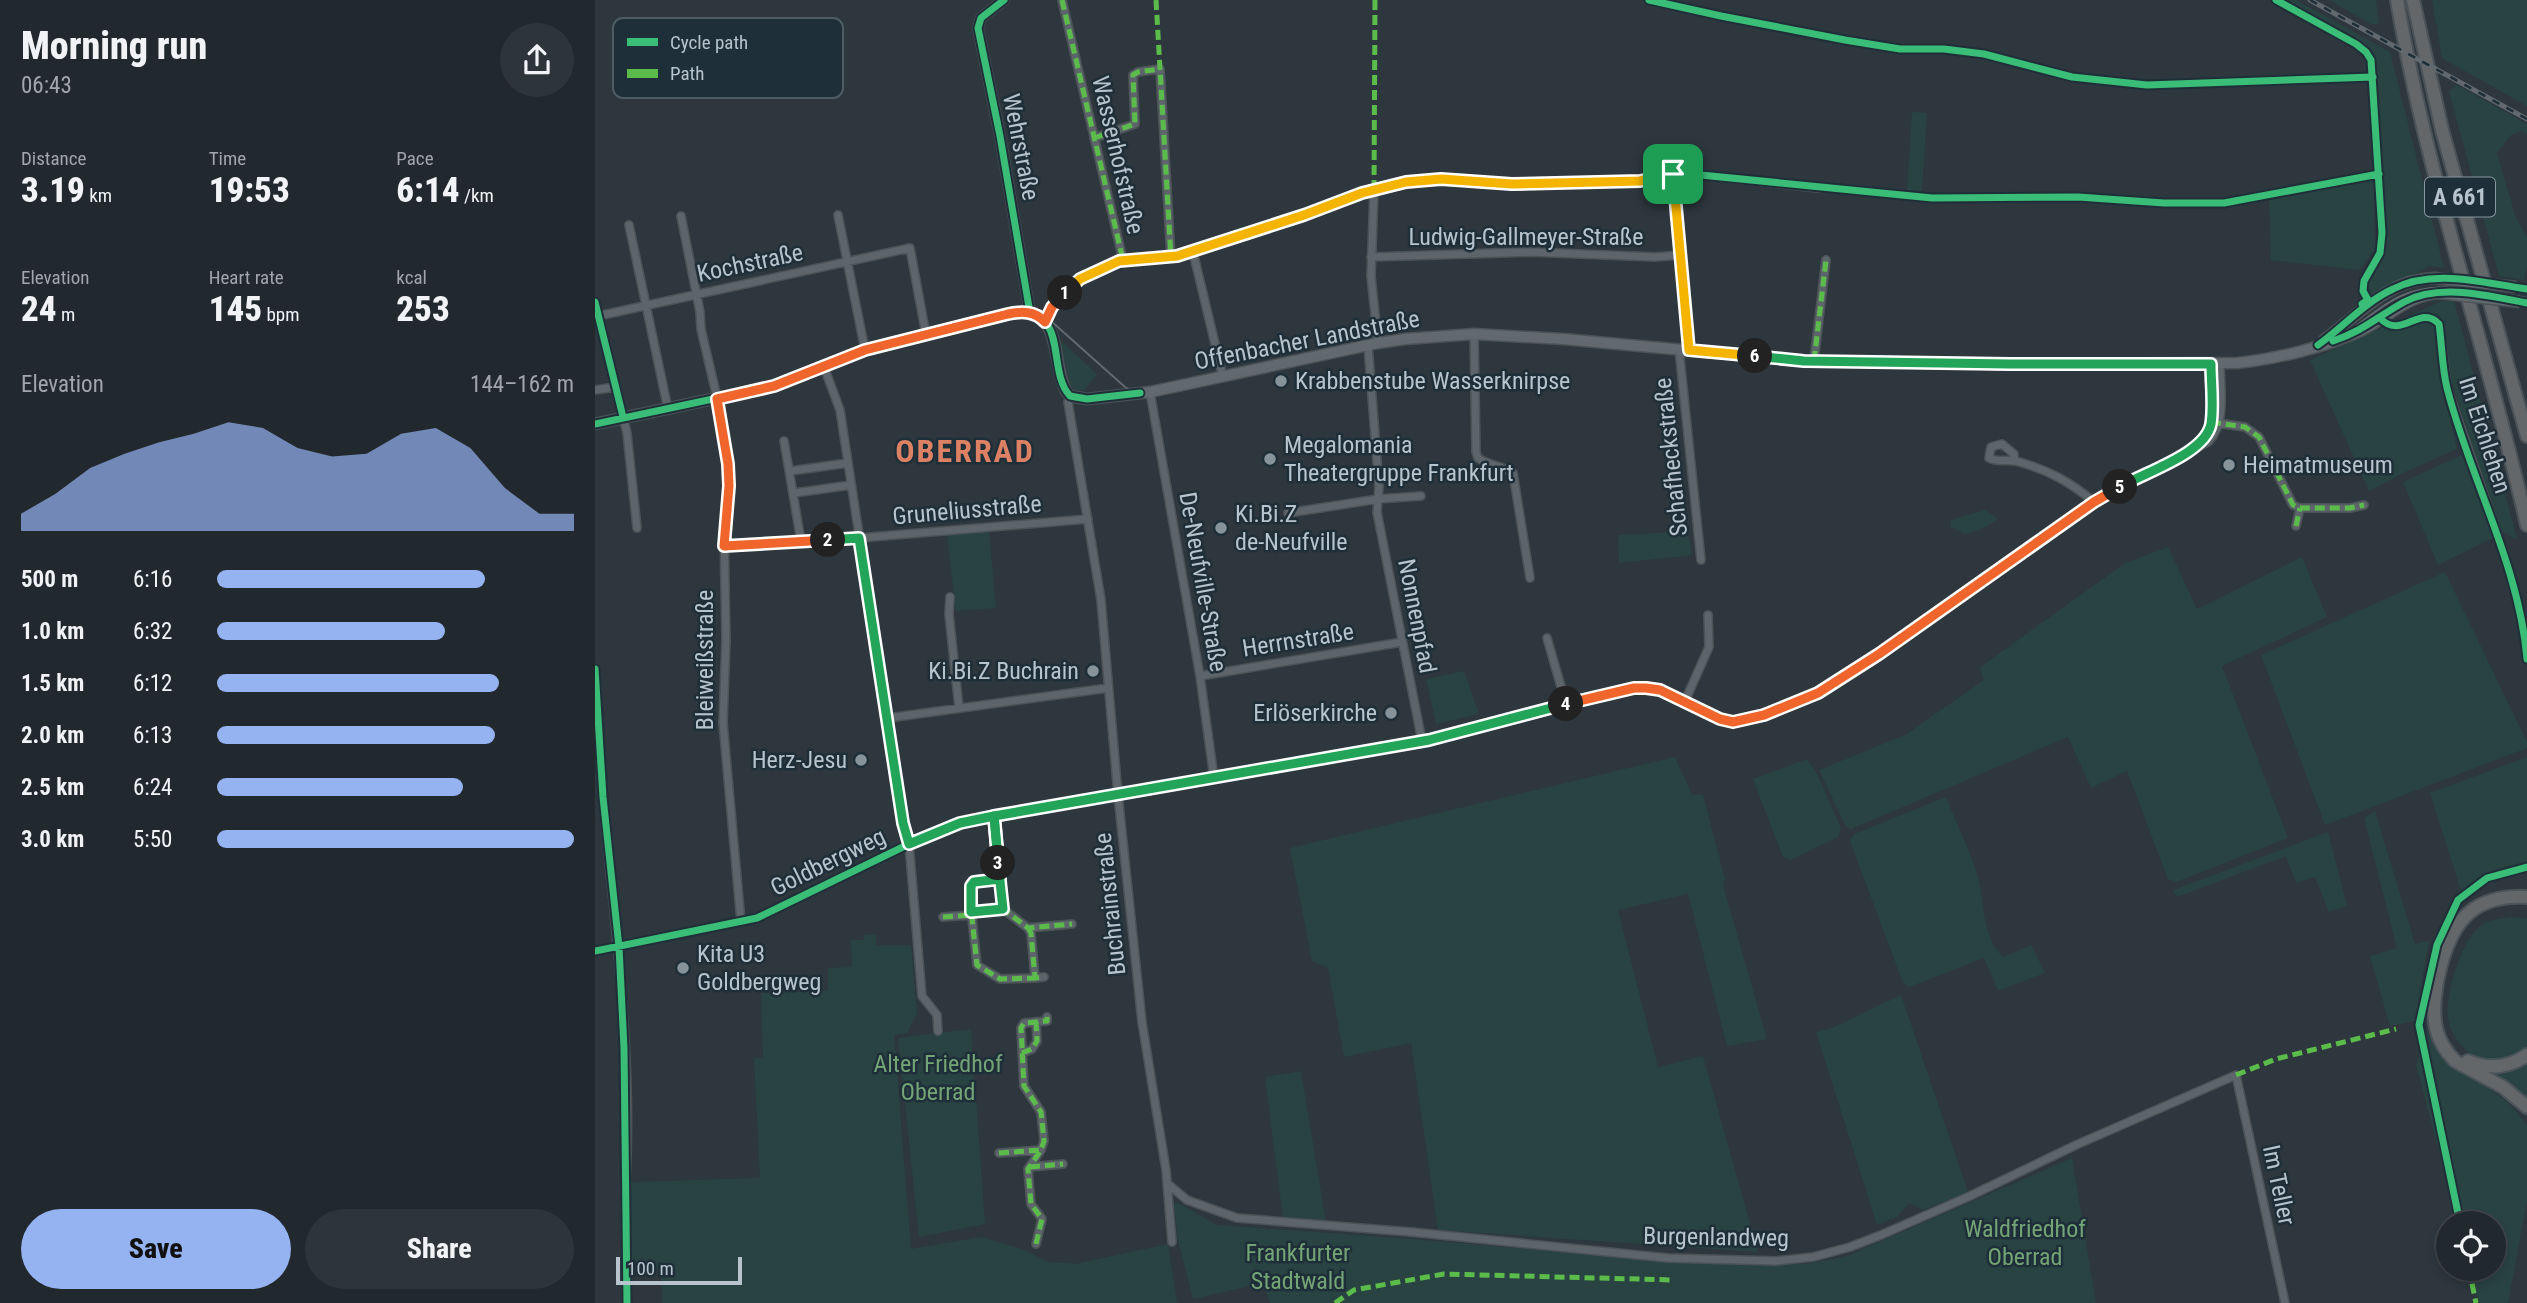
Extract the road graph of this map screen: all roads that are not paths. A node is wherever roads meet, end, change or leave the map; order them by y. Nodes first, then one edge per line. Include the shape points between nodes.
1 (1004, 0) edge
2 (1062, 0) edge
3 (2391, 0) edge
4 (2397, 0) edge
5 (2413, 0) edge
6 (2420, 0) edge
7 (2419, 34) junction
8 (2403, 37) junction
9 (1094, 138) junction
10 (1673, 174) junction
11 (1818, 188) dead end
12 (1374, 190) junction
13 (838, 215) dead end
14 (681, 216) dead end
15 (629, 225) dead end
16 (1193, 251) junction
17 (1681, 255) junction
18 (1371, 257) junction
19 (1171, 258) junction
20 (1123, 260) junction
21 (1826, 260) dead end
22 (846, 261) junction
23 (2527, 289) edge
24 (697, 294) junction
25 (595, 302) edge
26 (2523, 302) edge
27 (647, 305) junction
28 (1030, 313) junction
29 (598, 316) junction
30 (2380, 318) junction
31 (1045, 322) junction
32 (1474, 334) junction
33 (926, 335) junction
34 (1373, 344) junction
35 (2318, 345) junction
36 (865, 350) junction
37 (1684, 350) junction
38 (1814, 361) junction
39 (2216, 364) junction
40 (824, 367) junction
41 (1223, 377) junction
42 (615, 387) junction
43 (595, 390) edge
44 (1145, 393) junction
45 (1070, 396) junction
46 (717, 399) junction
47 (668, 408) junction
48 (623, 418) junction
49 (2215, 422) junction
50 (595, 424) edge
51 (2527, 436) edge
52 (784, 441) dead end
53 (2014, 460) dead end
54 (848, 463) junction
55 (790, 471) junction
56 (851, 485) junction
57 (794, 493) junction
58 (1421, 496) dead end
59 (1378, 499) junction
60 (2094, 502) junction
61 (2364, 505) dead end
62 (2300, 508) junction
63 (1288, 513) dead end
64 (1088, 519) junction
65 (2527, 525) edge
66 (2296, 526) dead end
67 (637, 528) dead end
68 (859, 538) junction
69 (2499, 539) dead end
70 (801, 541) junction
71 (724, 546) junction
72 (1701, 560) dead end
73 (1530, 578) dead end
74 (950, 597) dead end
75 (1708, 615) dead end
76 (1547, 638) dead end
77 (1402, 642) junction
78 (595, 669) edge
79 (1200, 676) junction
80 (1108, 688) junction
81 (1685, 701) junction
82 (1566, 704) junction
83 (959, 708) junction
84 (888, 718) junction
85 (1422, 741) junction
86 (1214, 778) junction
87 (1118, 795) junction
88 (994, 816) junction
89 (909, 844) junction
90 (1000, 879) junction
91 (2527, 897) edge
92 (2527, 904) edge
93 (1003, 909) junction
94 (971, 914) junction
95 (943, 917) dead end
96 (741, 922) junction
97 (1072, 924) dead end
98 (1028, 928) junction
99 (619, 947) junction
100 (595, 951) edge
101 (1044, 977) dead end
102 (1035, 978) junction
103 (1047, 1017) dead end
104 (1036, 1022) junction
105 (938, 1031) dead end
106 (1022, 1053) junction
107 (2527, 1055) edge
108 (2236, 1075) joint
109 (2527, 1107) edge
110 (1041, 1150) junction
111 (999, 1153) dead end
112 (1063, 1164) dead end
113 (1030, 1167) junction
114 (626, 1180) dead end
115 (1168, 1184) junction
116 (1172, 1242) dead end
117 (1036, 1244) dead end
118 (2285, 1303) edge

1 - 28 street, Wehrstraße via 981,18 978,28
2 - 9 street, Wasserhofstraße
3 - 8 highway, A 661
4 - 8 highway, A 661
5 - 7 highway, A 661
6 - 7 highway, A 661
7 - 51 highway, A 661
8 - 65 highway, A 661 via 2425,144
9 - 19 street via 1135,124 1133,75 1160,69
9 - 20 street, Wasserhofstraße
10 - 11 street
10 - 12 street via 1640,181 1512,184 1422,179
10 - 17 street, Schafheckstraße
12 - 16 street
12 - 18 street, Nonnenpfad
13 - 22 street
14 - 24 street, Bleiweißstraße
15 - 27 street
16 - 19 street
16 - 41 street
17 - 18 street, Ludwig-Gallmeyer-Straße via 1529,251
17 - 37 street, Schafheckstraße
18 - 34 street, Nonnenpfad
19 - 20 street
20 - 31 street, Wasserhofstraße via 1073,285
21 - 38 street
22 - 24 street, Kochstraße
22 - 33 street, Kochstraße via 910,248
22 - 36 street
23 - 35 main road, Offenbacher Landstraße, bridge via 2434,278 2406,283
24 - 27 street, Kochstraße
24 - 46 street, Bleiweißstraße
25 - 29 street
26 - 30 main road, Offenbacher Landstraße, bridge via 2425,294
27 - 29 street, Kochstraße
27 - 47 street
28 - 31 main road
28 - 33 main road via 1013,313
29 - 42 street
30 - 35 main road, Offenbacher Landstraße via 2364,329
30 - 69 street, Im Eichlehen via 2389,327 2425,318 2439,324 2447,387
31 - 45 main road via 1053,337 1062,384
32 - 34 main road, Offenbacher Landstraße
32 - 37 main road, Offenbacher Landstraße
32 - 73 street via 1476,452 1486,464 1513,473
33 - 36 main road
34 - 41 main road, Offenbacher Landstraße
34 - 59 street, Nonnenpfad
35 - 39 main road, Offenbacher Landstraße via 2264,359
36 - 40 main road
37 - 38 main road, Offenbacher Landstraße
37 - 72 street, Schafheckstraße
38 - 39 main road, Offenbacher Landstraße
39 - 49 street
40 - 46 main road via 774,386
40 - 54 street via 840,411
41 - 44 main road, Offenbacher Landstraße
42 - 43 street
42 - 48 street
44 - 45 main road, Offenbacher Landstraße via 1087,399
44 - 79 street, De-Neufville-Straße
45 - 64 street, Buchrainstraße
46 - 47 main road
46 - 71 street, Bleiweißstraße via 728,464
47 - 48 main road
48 - 50 main road
48 - 67 street
49 - 60 street, Goldbergweg via 2194,450
49 - 62 street via 2245,427 2259,437 2294,505
52 - 55 street
53 - 60 street via 2065,479
54 - 55 street
54 - 56 street
55 - 57 street
56 - 57 street
56 - 68 street
57 - 70 street
58 - 59 street
59 - 63 street
59 - 77 street, Nonnenpfad
60 - 81 street, Goldbergweg via 1818,693 1733,722
61 - 62 street
62 - 66 street
64 - 68 street, Gruneliusstraße
64 - 80 street, Buchrainstraße
68 - 70 street, Gruneliusstraße
68 - 84 street
70 - 71 street, Gruneliusstraße
71 - 96 street, Bleiweißstraße via 723,723
74 - 83 street
75 - 81 street via 1709,646
76 - 82 street
77 - 79 street, Herrnstraße
77 - 85 street, Nonnenpfad
78 - 99 street
79 - 86 street, De-Neufville-Straße
80 - 83 street
80 - 87 street, Buchrainstraße
81 - 82 street, Goldbergweg via 1660,690 1634,688
82 - 85 street, Goldbergweg
83 - 84 street
84 - 89 street
85 - 86 street, Goldbergweg
86 - 87 street, Goldbergweg
87 - 88 street, Goldbergweg
87 - 115 street, Buchrainstraße via 1142,1022
88 - 89 street, Goldbergweg via 960,823
88 - 90 street
89 - 96 street, Goldbergweg via 758,918
89 - 105 street via 922,996 937,1015
90 - 93 street
90 - 94 street via 974,882
91 - 109 highway via 2491,901 2462,919 2446,948 2434,1007 2438,1034 2448,1054
92 - 107 highway via 2488,907 2465,924 2446,967 2439,1007 2447,1040 2470,1062 2505,1066
93 - 94 street
93 - 98 street
94 - 95 street
94 - 102 street via 977,965 1000,979
96 - 99 street, Goldbergweg
97 - 98 street
98 - 102 street
99 - 100 street, Goldbergweg
99 - 114 street
101 - 102 street
103 - 104 street via 1047,1021
104 - 106 street via 1037,1041
104 - 106 street via 1024,1023 1021,1028
106 - 110 street via 1024,1086 1041,1112
108 - 115 street, Burgenlandweg via 1881,1235 1812,1257 1764,1261 1668,1258 1237,1218 1187,1200
108 - 118 street, Im Teller
110 - 111 street
110 - 113 street
112 - 113 street
113 - 117 street via 1030,1199 1042,1219
115 - 116 street, Buchrainstraße

